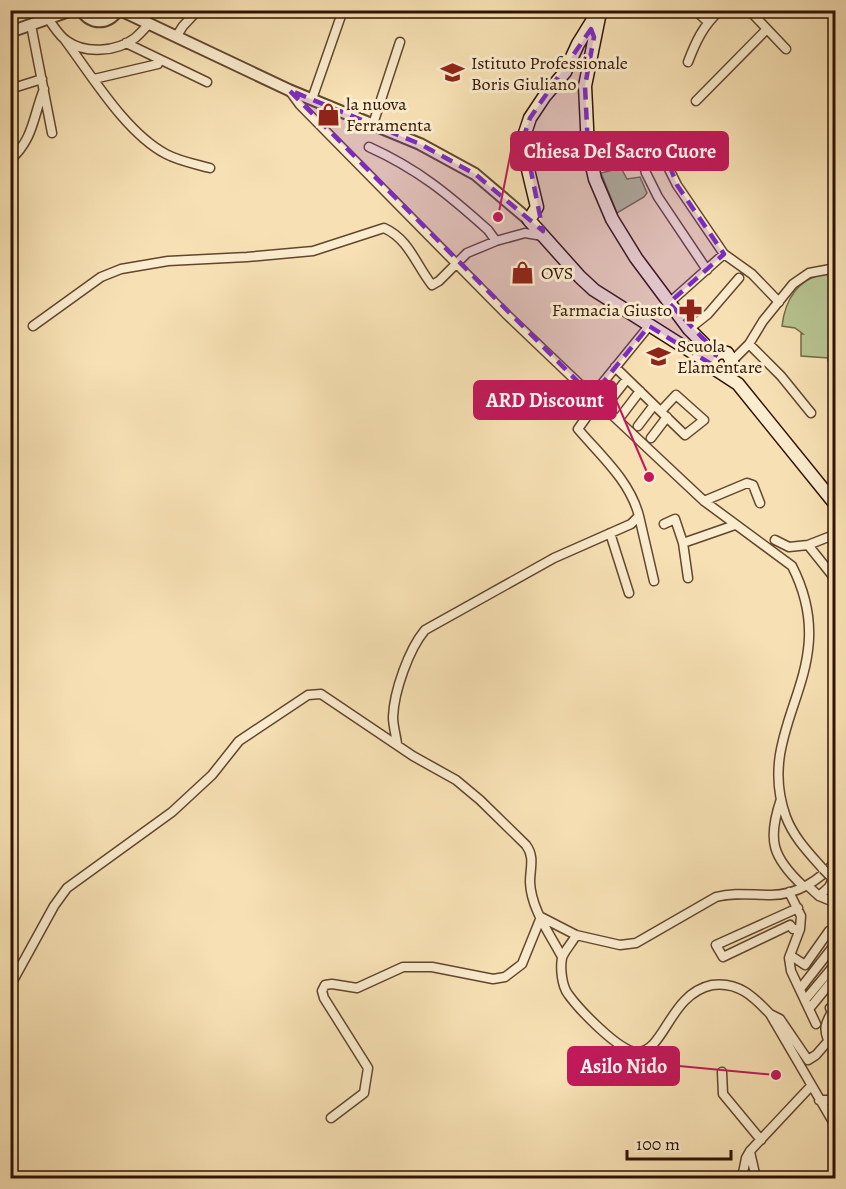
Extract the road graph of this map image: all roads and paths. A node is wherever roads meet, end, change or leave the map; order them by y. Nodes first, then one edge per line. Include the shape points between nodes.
1 (72, 10) edge
2 (81, 10) edge
3 (119, 10) edge
4 (198, 10) edge
5 (343, 10) edge
6 (600, 10) edge
7 (695, 10) edge
8 (720, 10) edge
9 (749, 10) edge
10 (48, 19) junction
11 (708, 22) junction
12 (149, 24) junction
13 (31, 25) junction
14 (766, 29) junction
15 (10, 32) edge
16 (591, 33) junction
17 (176, 37) junction
18 (65, 40) junction
19 (400, 42) dead end
20 (126, 43) junction
21 (786, 49) dead end
22 (159, 59) junction
23 (688, 62) dead end
24 (565, 72) junction
25 (94, 79) junction
26 (207, 82) dead end
27 (43, 84) junction
28 (585, 86) junction
29 (10, 89) edge
30 (289, 90) junction
31 (312, 99) junction
32 (696, 101) dead end
33 (373, 124) junction
34 (52, 133) dead end
35 (639, 146) junction
36 (369, 147) dead end
37 (588, 148) junction
38 (10, 160) edge
39 (210, 168) dead end
40 (537, 207) junction
41 (529, 220) junction
42 (515, 235) junction
43 (544, 236) junction
44 (496, 241) junction
45 (724, 254) junction
46 (458, 263) junction
47 (836, 268) edge
48 (707, 270) junction
49 (738, 278) dead end
50 (779, 302) junction
51 (669, 303) junction
52 (33, 326) dead end
53 (649, 326) junction
54 (689, 329) junction
55 (747, 345) junction
56 (723, 362) junction
57 (615, 368) junction
58 (627, 379) junction
59 (640, 391) junction
60 (592, 396) junction
61 (604, 407) junction
62 (661, 411) junction
63 (811, 413) dead end
64 (618, 420) junction
65 (638, 426) dead end
66 (651, 438) dead end
67 (704, 501) junction
68 (760, 502) dead end
69 (836, 505) edge
70 (639, 516) junction
71 (664, 525) dead end
72 (735, 525) junction
73 (610, 533) junction
74 (836, 534) edge
75 (775, 540) dead end
76 (683, 543) junction
77 (808, 545) junction
78 (688, 578) dead end
79 (836, 580) edge
80 (654, 581) dead end
81 (810, 589) dead end
82 (629, 593) dead end
83 (798, 724) dead end
84 (397, 744) junction
85 (781, 798) junction
86 (786, 817) junction
87 (774, 825) junction
88 (836, 861) edge
89 (830, 876) edge
90 (806, 886) junction
91 (789, 892) junction
92 (819, 896) junction
93 (836, 903) edge
94 (798, 908) junction
95 (541, 917) junction
96 (800, 929) junction
97 (829, 931) dead end
98 (576, 935) junction
99 (836, 943) edge
100 (790, 955) junction
101 (562, 957) junction
102 (836, 963) edge
103 (836, 976) edge
104 (10, 986) edge
105 (800, 989) junction
106 (805, 1000) junction
107 (836, 1003) edge
108 (809, 1010) junction
109 (770, 1014) junction
110 (816, 1024) dead end
111 (836, 1032) edge
112 (828, 1040) junction
113 (722, 1072) dead end
114 (811, 1086) junction
115 (819, 1100) junction
116 (836, 1100) edge
117 (332, 1118) dead end
118 (836, 1127) edge
119 (761, 1140) junction
120 (750, 1151) junction
121 (742, 1179) edge
122 (756, 1179) edge

1 - 10 street
2 - 3 street via 88,19 102,22
3 - 12 street
4 - 17 street
5 - 31 street
6 - 16 main road
7 - 11 street
8 - 11 street
9 - 14 street
10 - 13 street
10 - 18 street
11 - 23 street
12 - 17 street
12 - 20 street
13 - 15 street
13 - 27 street
14 - 21 street
14 - 32 street
16 - 24 main road via 578,44
16 - 28 main road
17 - 30 street
18 - 20 street via 81,48 100,49
18 - 25 street
19 - 33 street
20 - 22 street
22 - 25 street via 158,64
22 - 26 street
24 - 28 main road via 577,74
24 - 40 main road via 534,111 524,136 524,153
25 - 39 street via 123,118 151,145 177,159
27 - 29 street
27 - 34 street
27 - 38 street via 31,132
28 - 37 main road
30 - 31 street
30 - 46 street
31 - 33 street
33 - 41 street via 475,174
35 - 37 street via 630,139
35 - 45 street via 661,143 677,185
35 - 48 street via 658,197
36 - 44 street via 424,177
37 - 51 main road via 595,179 612,219
40 - 41 main road
40 - 43 main road
41 - 42 street
41 - 43 main road
42 - 43 street via 530,232
42 - 44 street
43 - 53 main road via 594,290
44 - 46 street via 467,253
45 - 48 street
45 - 50 street via 752,274
46 - 52 street via 432,285 407,245 384,228 313,252 168,261 121,269 101,277
46 - 60 street
47 - 50 street via 801,278
48 - 51 street
49 - 54 street via 716,306
50 - 55 street
51 - 54 main road
53 - 56 main road
53 - 57 street
54 - 56 main road
55 - 56 street
55 - 63 street via 781,376
56 - 69 main road
57 - 58 street
57 - 60 street
58 - 59 street
58 - 61 street
59 - 62 street
59 - 64 street
60 - 61 street
60 - 70 street via 590,412 578,429 618,475 635,500
61 - 64 street
62 - 62 street via 676,395 704,420 686,435
62 - 65 street
62 - 66 street
64 - 67 street
67 - 68 street via 747,483 753,485
67 - 72 street
70 - 73 street
70 - 80 street
71 - 76 street via 675,519
72 - 76 street
72 - 81 street via 792,566
73 - 82 street
73 - 84 street via 554,558 425,630 414,646 395,700
74 - 77 street
75 - 77 street via 789,547
76 - 78 street
77 - 79 street
83 - 85 street via 788,744
84 - 95 street via 456,780 531,851 530,883
84 - 104 street via 321,694 308,695 239,741 212,775 172,813 67,888
85 - 86 street
85 - 87 street
86 - 87 street
86 - 89 street via 799,841
87 - 90 street via 772,842 778,859
88 - 90 street
89 - 92 street via 829,887
90 - 91 street
90 - 92 street
91 - 94 street
91 - 98 street via 716,897 636,943 620,945
92 - 93 street
94 - 96 street
94 - 96 street via 716,945 723,957 790,925
95 - 98 street
95 - 101 street
95 - 117 street via 522,964 506,977 494,979 432,967 403,967 357,988 325,985 322,993 367,1063 369,1073 362,1096
96 - 100 street
97 - 100 street via 805,965
98 - 101 street
99 - 105 street
100 - 105 street via 791,971
101 - 109 street via 567,993 607,1036 635,1052 651,1047 682,1001 705,987 734,986 751,995
102 - 106 street
103 - 108 street
105 - 106 street
106 - 108 street
107 - 112 street via 825,1024
108 - 110 street
109 - 112 street via 780,1019 808,1060
109 - 114 street
111 - 112 street
113 - 119 street via 723,1094
114 - 115 street
114 - 119 street
115 - 116 street
115 - 118 street
119 - 120 street
120 - 121 street
120 - 122 street

